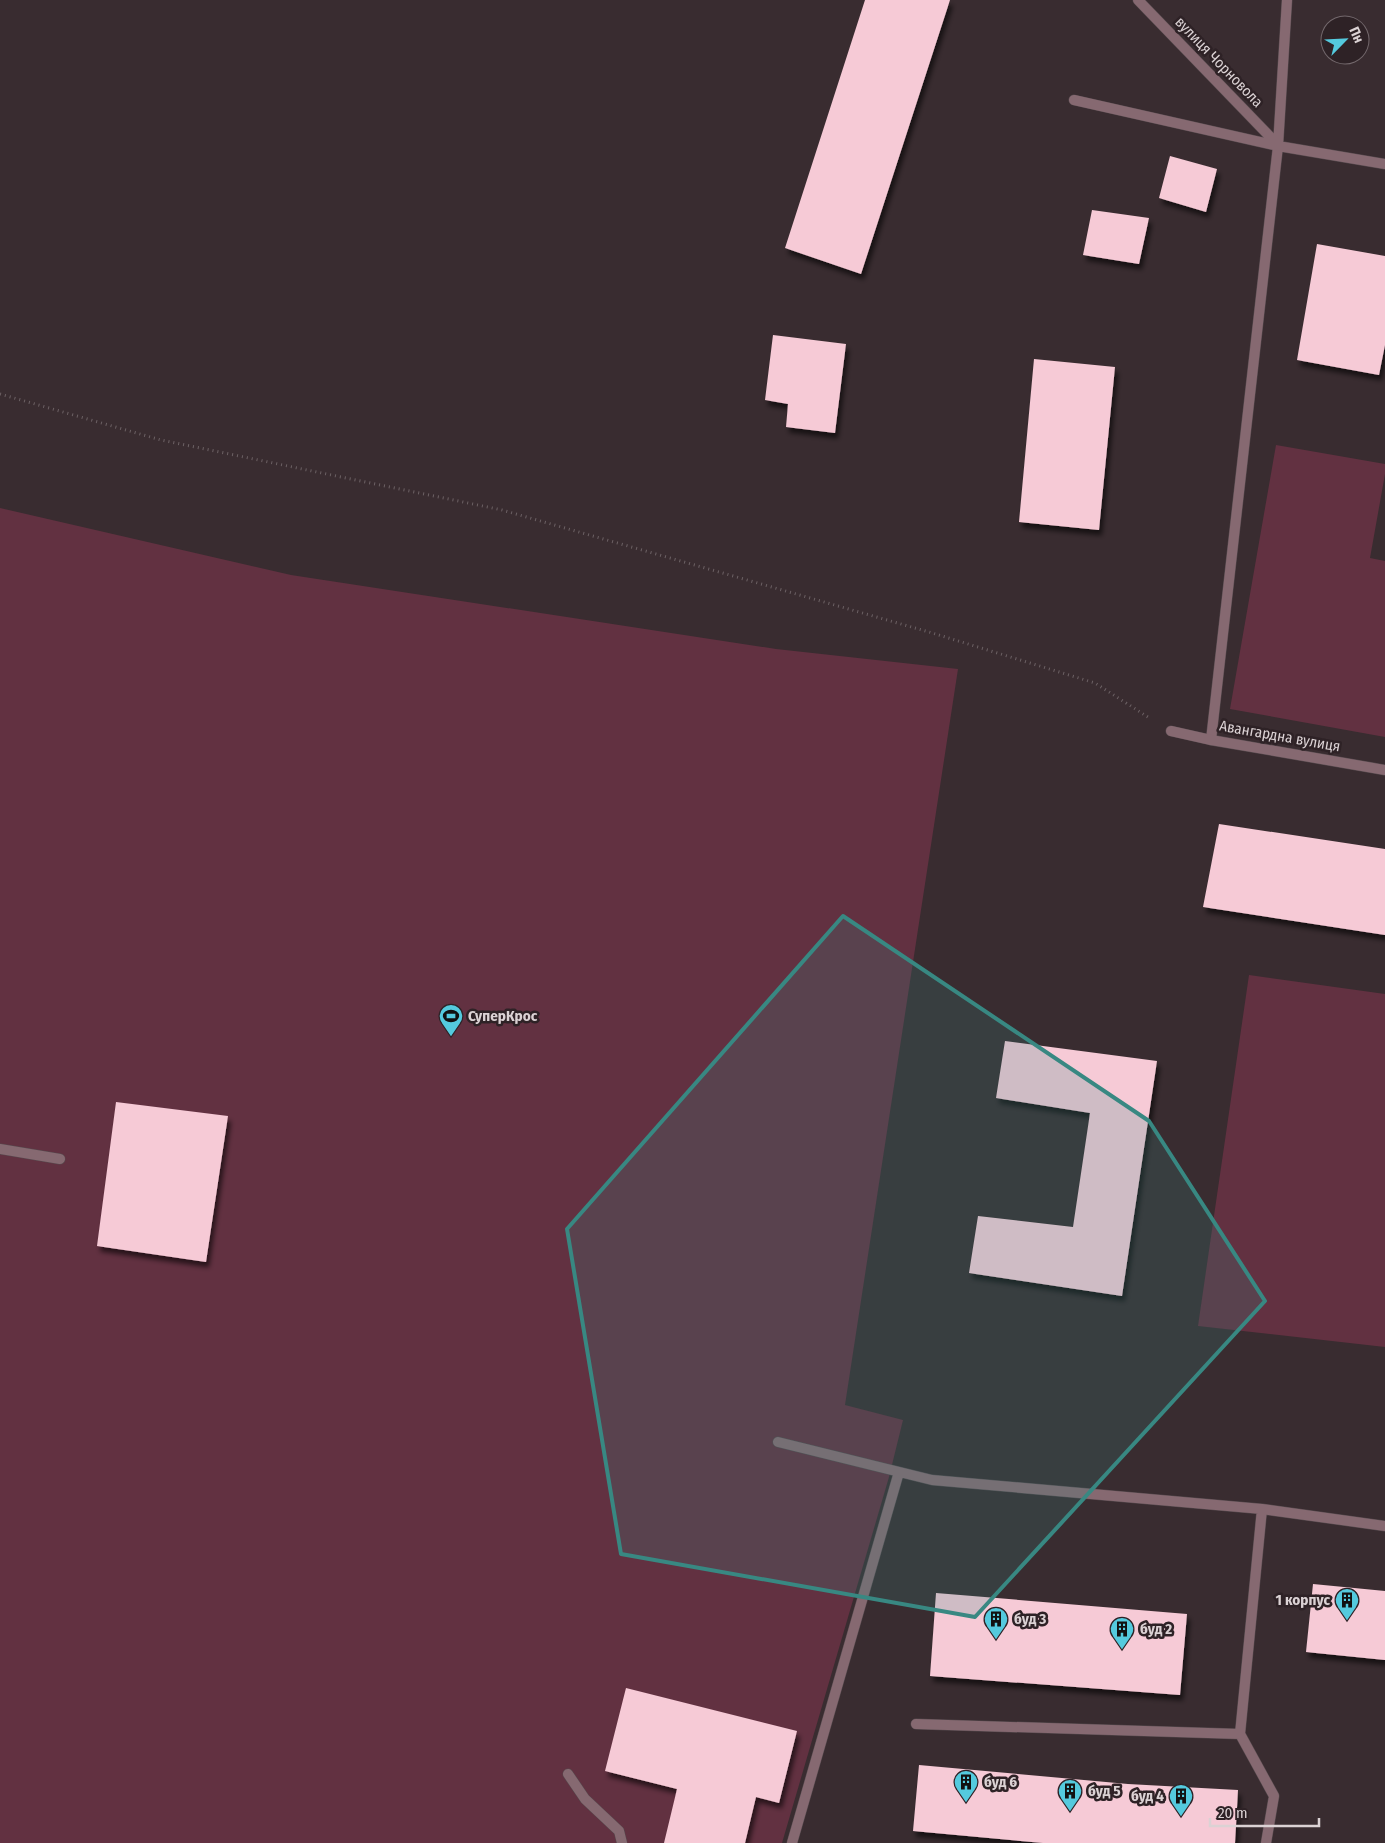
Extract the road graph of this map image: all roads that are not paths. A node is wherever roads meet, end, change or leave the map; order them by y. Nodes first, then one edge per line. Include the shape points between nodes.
1 (1138, 0) edge
2 (1287, 0) edge
3 (1074, 100) dead end
4 (1278, 146) junction
5 (1385, 164) edge
6 (1171, 731) road end
7 (1211, 740) junction
8 (1385, 770) edge
9 (0, 1149) edge
10 (60, 1159) dead end
11 (778, 1442) dead end
12 (899, 1472) junction
13 (1262, 1509) junction
14 (1385, 1526) edge
15 (916, 1724) dead end
16 (1240, 1734) junction
17 (568, 1774) dead end
18 (622, 1843) edge
19 (792, 1843) edge
20 (1266, 1843) edge

1 - 4 street, вулиця Чорновола
2 - 4 street
3 - 4 street
4 - 5 street
4 - 7 street
6 - 7 street, Авангардна вулиця
7 - 8 street, Авангардна вулиця
9 - 10 street
11 - 12 street
12 - 13 street via 932,1480
12 - 19 street
13 - 14 street
13 - 16 street
15 - 16 street
16 - 20 street via 1274,1796
17 - 18 street via 585,1799 619,1831

